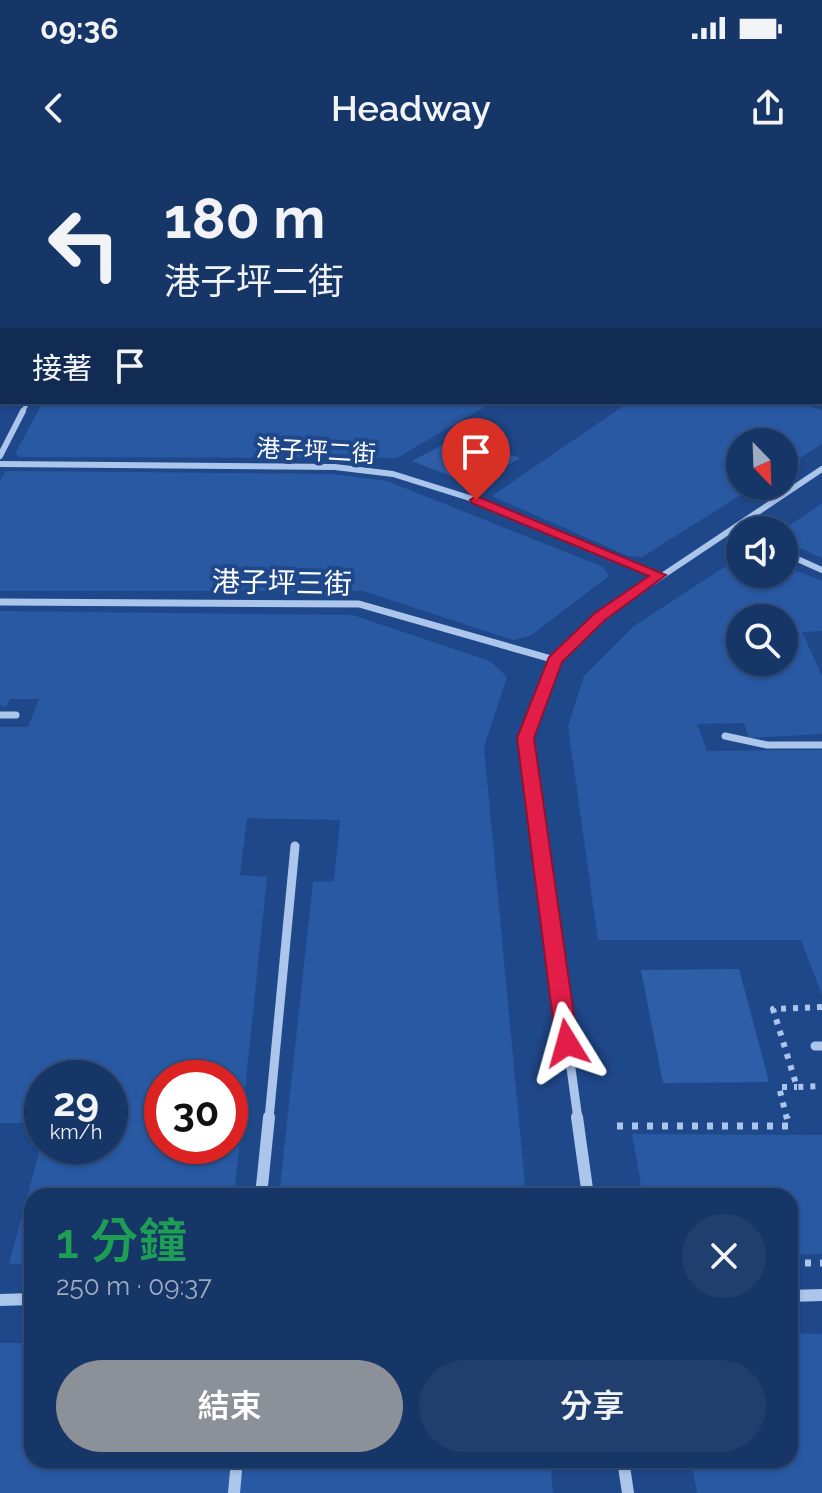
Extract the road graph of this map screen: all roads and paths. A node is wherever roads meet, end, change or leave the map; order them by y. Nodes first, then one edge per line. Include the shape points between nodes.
1 (27, 404) edge
2 (0, 456) edge
3 (0, 464) edge
4 (822, 469) edge
5 (758, 516) edge
6 (726, 538) edge
7 (798, 559) edge
8 (822, 570) edge
9 (659, 575) junction
10 (0, 602) edge
11 (555, 660) junction
12 (0, 715) edge
13 (16, 715) dead end
14 (725, 736) dead end
15 (822, 745) edge
16 (295, 846) dead end
17 (822, 1007) edge
18 (822, 1086) edge
19 (797, 1087) junction
20 (617, 1126) dead end
21 (262, 1188) edge
22 (587, 1188) edge
23 (798, 1263) edge
24 (822, 1263) edge
25 (822, 1295) edge
26 (798, 1296) edge
27 (24, 1299) edge
28 (0, 1300) edge
29 (236, 1468) edge
30 (624, 1468) edge
31 (234, 1493) edge
32 (628, 1493) edge

1 - 2 street
3 - 9 street, 港子坪二街 via 335,467 393,474 476,500
4 - 5 street
6 - 9 street
7 - 8 street
9 - 11 street via 600,616
10 - 11 street, 港子坪三街 via 359,604
11 - 22 street via 526,738
12 - 13 street
14 - 15 street via 767,745
16 - 21 street
17 - 19 path via 773,1009
18 - 19 path
19 - 20 path via 779,1087 789,1126
23 - 24 path
25 - 26 street
27 - 28 street
29 - 31 street
30 - 32 street

